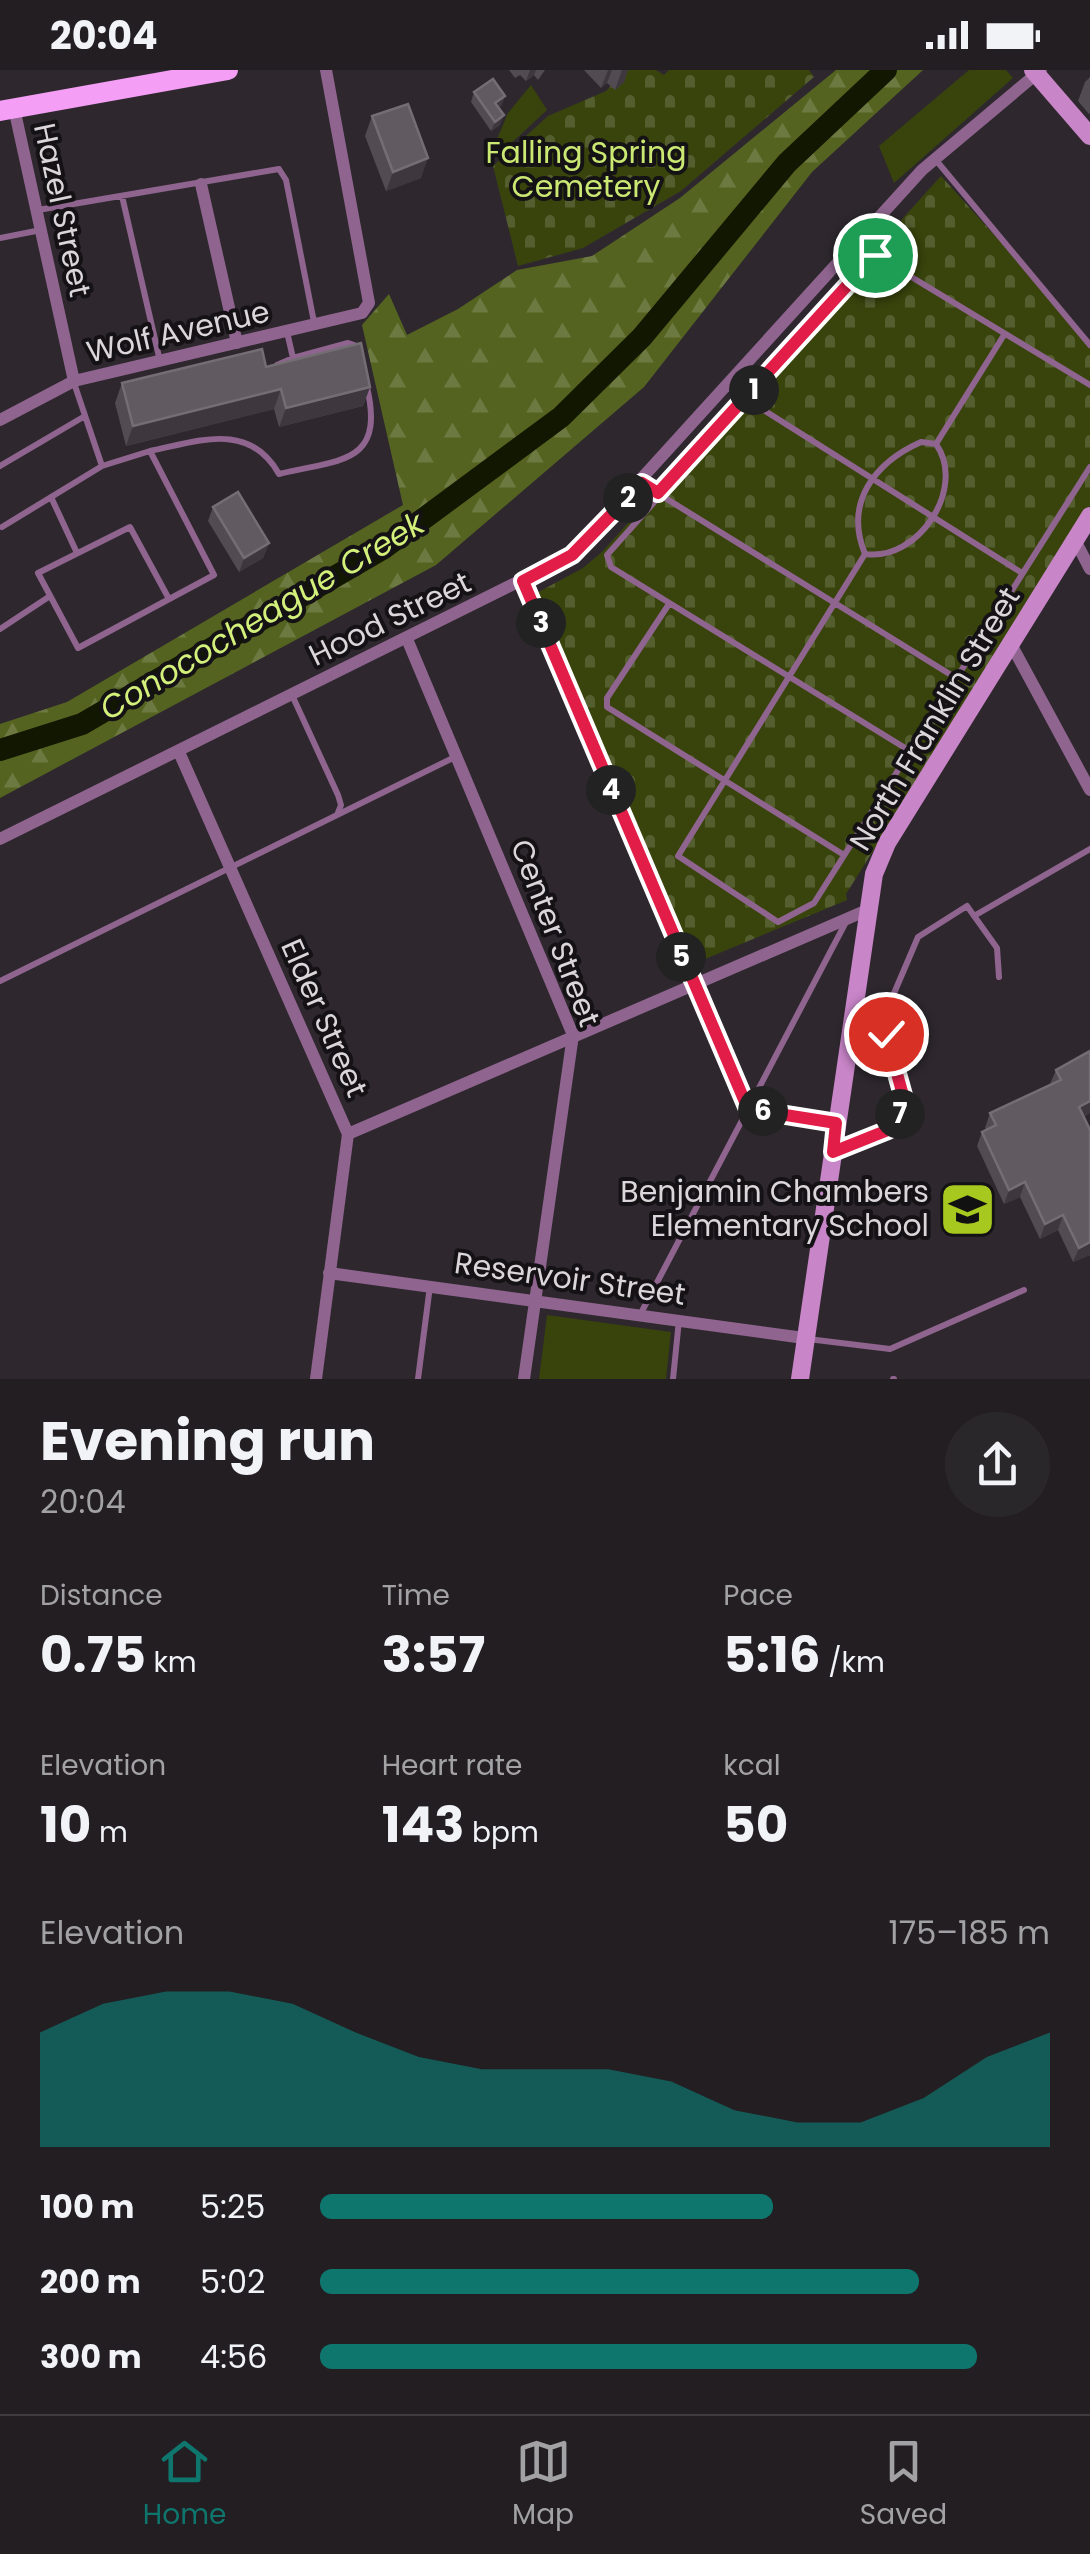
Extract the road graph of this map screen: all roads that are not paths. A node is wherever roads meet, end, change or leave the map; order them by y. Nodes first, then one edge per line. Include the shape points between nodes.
1 (228, 70) edge
2 (326, 70) edge
3 (1036, 71) edge
4 (7, 109) edge
5 (1090, 136) edge
6 (934, 158) junction
7 (201, 184) junction
8 (122, 196) junction
9 (36, 210) junction
10 (40, 230) junction
11 (0, 238) edge
12 (315, 326) junction
13 (287, 332) junction
14 (1004, 335) junction
15 (237, 344) junction
16 (1090, 345) edge
17 (293, 358) junction
18 (160, 362) junction
19 (361, 362) edge
20 (268, 369) edge
21 (364, 377) edge
22 (74, 381) junction
23 (1090, 386) edge
24 (727, 388) junction
25 (746, 399) junction
26 (85, 416) junction
27 (0, 420) edge
28 (936, 444) junction
29 (150, 451) junction
30 (0, 466) edge
31 (102, 466) junction
32 (1090, 467) edge
33 (870, 478) junction
34 (642, 483) junction
35 (658, 493) junction
36 (51, 497) junction
37 (1090, 516) edge
38 (934, 518) junction
39 (1, 526) edge
40 (1075, 540) junction
41 (76, 553) junction
42 (866, 554) junction
43 (1090, 568) edge
44 (1022, 573) junction
45 (523, 581) junction
46 (50, 596) junction
47 (169, 599) junction
48 (669, 604) junction
49 (835, 604) junction
50 (0, 629) edge
51 (406, 639) junction
52 (1011, 644) junction
53 (789, 678) junction
54 (956, 678) junction
55 (292, 695) junction
56 (910, 751) junction
57 (179, 752) junction
58 (458, 755) junction
59 (723, 778) junction
60 (1090, 790) edge
61 (337, 816) junction
62 (0, 840) edge
63 (1090, 848) edge
64 (844, 856) junction
65 (231, 869) junction
66 (857, 914) junction
67 (974, 916) junction
68 (999, 977) dead end
69 (0, 981) edge
70 (693, 984) junction
71 (572, 1035) junction
72 (748, 1109) junction
73 (836, 1123) junction
74 (348, 1134) junction
75 (833, 1152) junction
76 (329, 1273) junction
77 (430, 1286) junction
78 (1024, 1290) dead end
79 (535, 1300) junction
80 (641, 1314) junction
81 (679, 1318) junction
82 (804, 1338) junction
83 (316, 1379) edge
84 (418, 1379) edge
85 (524, 1379) edge
86 (672, 1379) edge
87 (800, 1379) edge

1 - 4 main road
2 - 12 street, Wolf Avenue via 368,303 352,318
3 - 5 street
3 - 6 street, Hood Street
4 - 9 street, Hazel Street
6 - 16 lane
6 - 24 street, Hood Street
7 - 8 lane
7 - 12 lane via 283,173
7 - 15 street
8 - 9 lane
8 - 18 lane
9 - 10 street, Hazel Street
10 - 11 lane
10 - 22 street, Hazel Street
12 - 13 street, Wolf Avenue
13 - 15 street, Wolf Avenue
13 - 17 lane
14 - 23 lane
14 - 25 lane via 875,255
14 - 28 lane
15 - 18 street, Wolf Avenue
17 - 19 lane via 348,344 358,346
17 - 20 lane
18 - 22 street, Wolf Avenue
21 - 29 lane via 375,423 349,456 279,474 268,454 226,436
22 - 26 lane
22 - 27 street, Wolf Avenue
24 - 25 lane
24 - 34 street, Hood Street
25 - 33 lane
25 - 35 lane
26 - 30 lane
26 - 31 lane
28 - 33 lane via 920,442 898,452
28 - 38 lane via 946,475
29 - 31 lane
29 - 47 lane via 214,574
31 - 36 lane
32 - 44 lane
33 - 38 lane
33 - 42 lane via 857,522
34 - 35 lane
34 - 45 street, Hood Street via 572,555
35 - 48 lane via 607,560
35 - 49 lane
36 - 39 lane
36 - 41 lane
37 - 40 street, North Franklin Street
38 - 42 lane via 903,546
38 - 44 lane
40 - 43 street
40 - 52 street, North Franklin Street
41 - 46 lane via 38,573
41 - 47 lane via 130,527
42 - 49 lane
44 - 54 lane
45 - 51 street, Hood Street
45 - 70 lane
46 - 47 lane via 78,648
46 - 50 lane
48 - 53 lane
48 - 59 lane via 607,706
49 - 53 lane
49 - 54 lane
51 - 55 street, Hood Street
51 - 58 street, Center Street
52 - 60 street
52 - 66 street, North Franklin Street via 887,844
53 - 56 lane
53 - 59 lane
54 - 56 lane
55 - 57 street, Hood Street
55 - 61 lane via 341,805
56 - 64 lane
57 - 62 street, Hood Street
57 - 65 street, Elder Street
58 - 61 lane
58 - 71 street, Center Street
59 - 64 lane
59 - 64 lane via 678,856 778,922 814,903
61 - 65 lane
63 - 67 lane
65 - 69 lane
65 - 74 street, Elder Street
66 - 70 street
66 - 72 lane
66 - 73 street, North Franklin Street
67 - 68 lane via 997,948
67 - 75 lane via 966,906 948,915 918,937 901,969 886,1034 906,1106 888,1130
70 - 71 street
70 - 72 lane
71 - 74 street
71 - 79 street, Center Street
72 - 73 lane
72 - 80 lane
73 - 75 street, North Franklin Street
74 - 76 street, Elder Street
75 - 82 street, North Franklin Street
76 - 77 street, Reservoir Street
76 - 83 street, Elder Street
77 - 79 street, Reservoir Street
77 - 84 lane
78 - 82 lane via 890,1349
79 - 80 street, Reservoir Street
79 - 85 street, Center Street
80 - 81 street, Reservoir Street
81 - 82 street, Reservoir Street
81 - 86 lane
82 - 87 street, North Franklin Street

